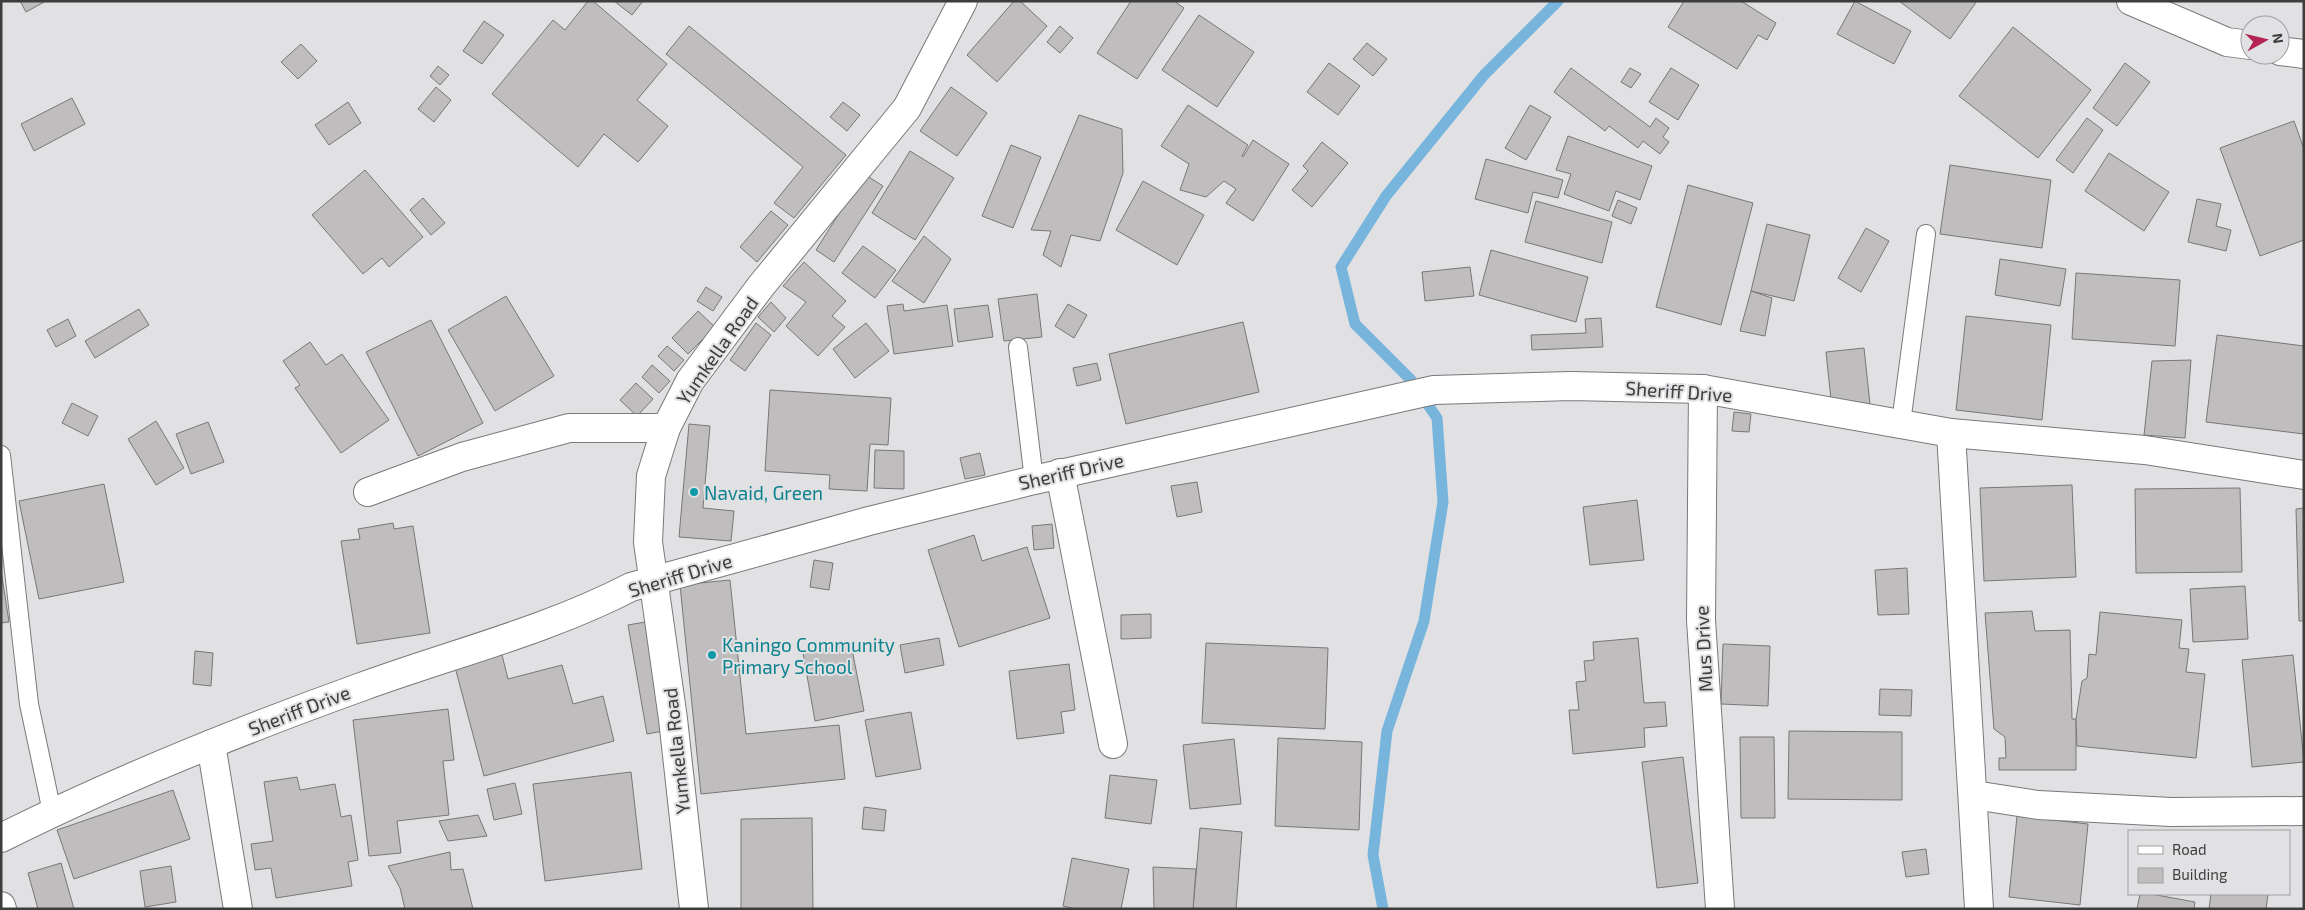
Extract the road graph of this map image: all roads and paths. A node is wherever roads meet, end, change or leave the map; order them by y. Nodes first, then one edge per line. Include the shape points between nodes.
1 (963, 1) edge
2 (2131, 1) edge
3 (2240, 44) edge
4 (2290, 52) edge
5 (2304, 54) edge
6 (1926, 234) dead end
7 (1018, 347) dead end
8 (1703, 389) junction
9 (1901, 423) junction
10 (666, 428) junction
11 (1951, 433) junction
12 (1, 454) edge
13 (1060, 474) junction
14 (2304, 475) edge
15 (1034, 480) junction
16 (368, 492) dead end
17 (655, 580) junction
18 (211, 744) junction
19 (1113, 744) dead end
20 (1974, 795) junction
21 (2304, 811) edge
22 (52, 812) junction
23 (1, 838) edge
24 (238, 909) edge
25 (694, 909) edge
26 (1720, 909) edge
27 (1980, 909) edge

1 - 10 street, Yumkella Road via 908,108 755,294 690,381
2 - 3 street via 2227,42
4 - 5 street
6 - 9 lane
7 - 15 lane
8 - 9 street, Sheriff Drive
8 - 13 street, Sheriff Drive via 1571,386 1434,390
8 - 26 street, Mus Drive via 1700,620
9 - 11 street, Sheriff Drive
10 - 16 street via 569,428 462,457
10 - 17 street, Yumkella Road via 651,476 648,542
11 - 14 street, Sheriff Drive via 2145,450
11 - 20 street
12 - 22 lane via 29,704
13 - 15 street, Sheriff Drive
13 - 19 street
15 - 17 street, Sheriff Drive via 869,520
17 - 18 street, Sheriff Drive via 546,623 361,686
17 - 25 street, Yumkella Road
18 - 22 street, Sheriff Drive
18 - 24 street
20 - 21 street via 2038,805 2171,812
20 - 27 street
22 - 23 street, Sheriff Drive

